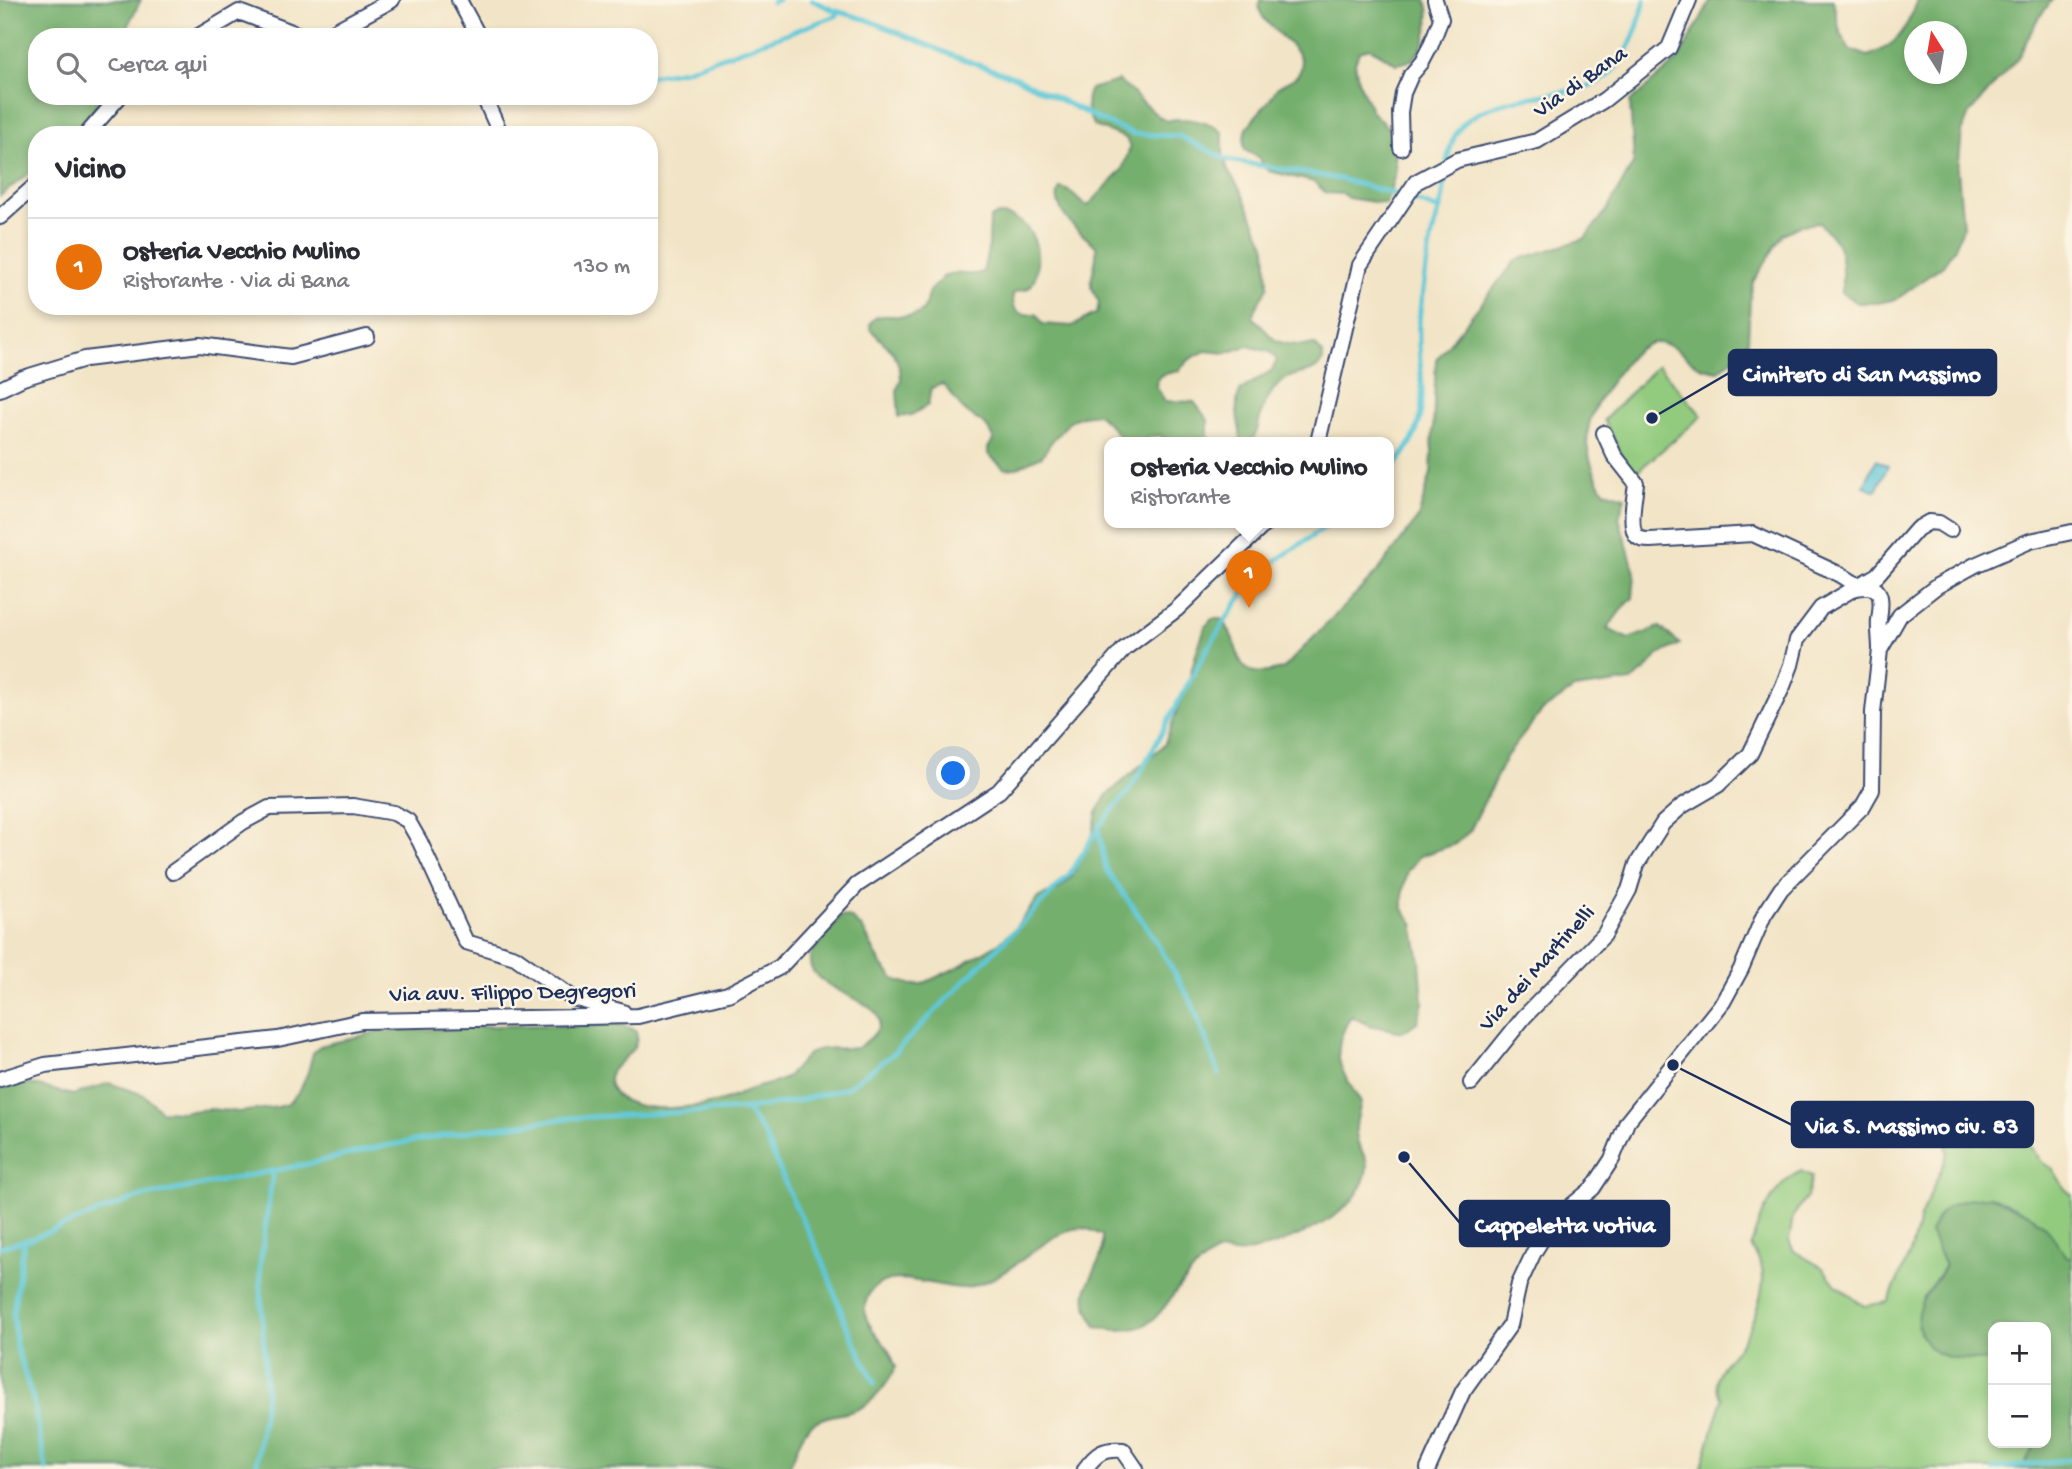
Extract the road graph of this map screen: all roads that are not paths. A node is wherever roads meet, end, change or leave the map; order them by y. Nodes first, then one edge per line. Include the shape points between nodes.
1 (392, 0) edge
2 (459, 0) edge
3 (1434, 0) edge
4 (1689, 0) edge
5 (212, 28) edge
6 (281, 28) edge
7 (340, 28) edge
8 (475, 28) edge
9 (112, 105) edge
10 (487, 105) edge
11 (94, 126) edge
12 (497, 126) edge
13 (1401, 148) dead end
14 (28, 192) edge
15 (0, 217) edge
16 (367, 337) dead end
17 (0, 389) edge
18 (1604, 433) dead end
19 (1319, 437) edge
20 (1261, 528) edge
21 (1950, 530) dead end
22 (2072, 533) edge
23 (1854, 587) junction
24 (1880, 650) junction
25 (173, 872) dead end
26 (638, 1016) junction
27 (0, 1079) edge
28 (1471, 1083) dead end
29 (1084, 1469) edge
30 (1136, 1469) edge
31 (1428, 1469) edge

1 - 7 street
2 - 8 street
3 - 13 street via 1441,19 1403,93
4 - 19 street, Via di Bana via 1669,48 1604,100 1537,141 1457,160 1416,182 1360,265
5 - 6 street via 239,12
9 - 11 street
10 - 12 street
14 - 15 street
16 - 17 street via 291,357 200,345 85,359
18 - 23 street via 1614,455 1636,482 1632,524 1638,538 1753,534 1841,575
20 - 26 street, Via avv. Filippo Degregori via 1177,609 1124,649 999,791 857,885 780,967 728,994
21 - 23 street, Via dei Martinelli via 1929,522 1917,529 1877,575
22 - 24 street via 2030,541 1937,586 1900,615
23 - 24 street via 1872,588 1882,601
23 - 28 street, Via dei Martinelli via 1821,608 1797,640 1783,686 1750,754 1718,785 1663,823 1637,864 1629,890 1604,935 1524,1017
24 - 31 street via 1872,790 1863,806 1781,889 1723,1002 1627,1122 1612,1158 1592,1188 1553,1222 1519,1284 1510,1325 1463,1391
25 - 26 street via 269,808 353,806 394,813 408,821 420,842 466,942 515,957 573,998
26 - 27 street, Via avv. Filippo Degregori via 362,1021 278,1039 46,1065
29 - 30 street via 1097,1453 1110,1449 1123,1450

